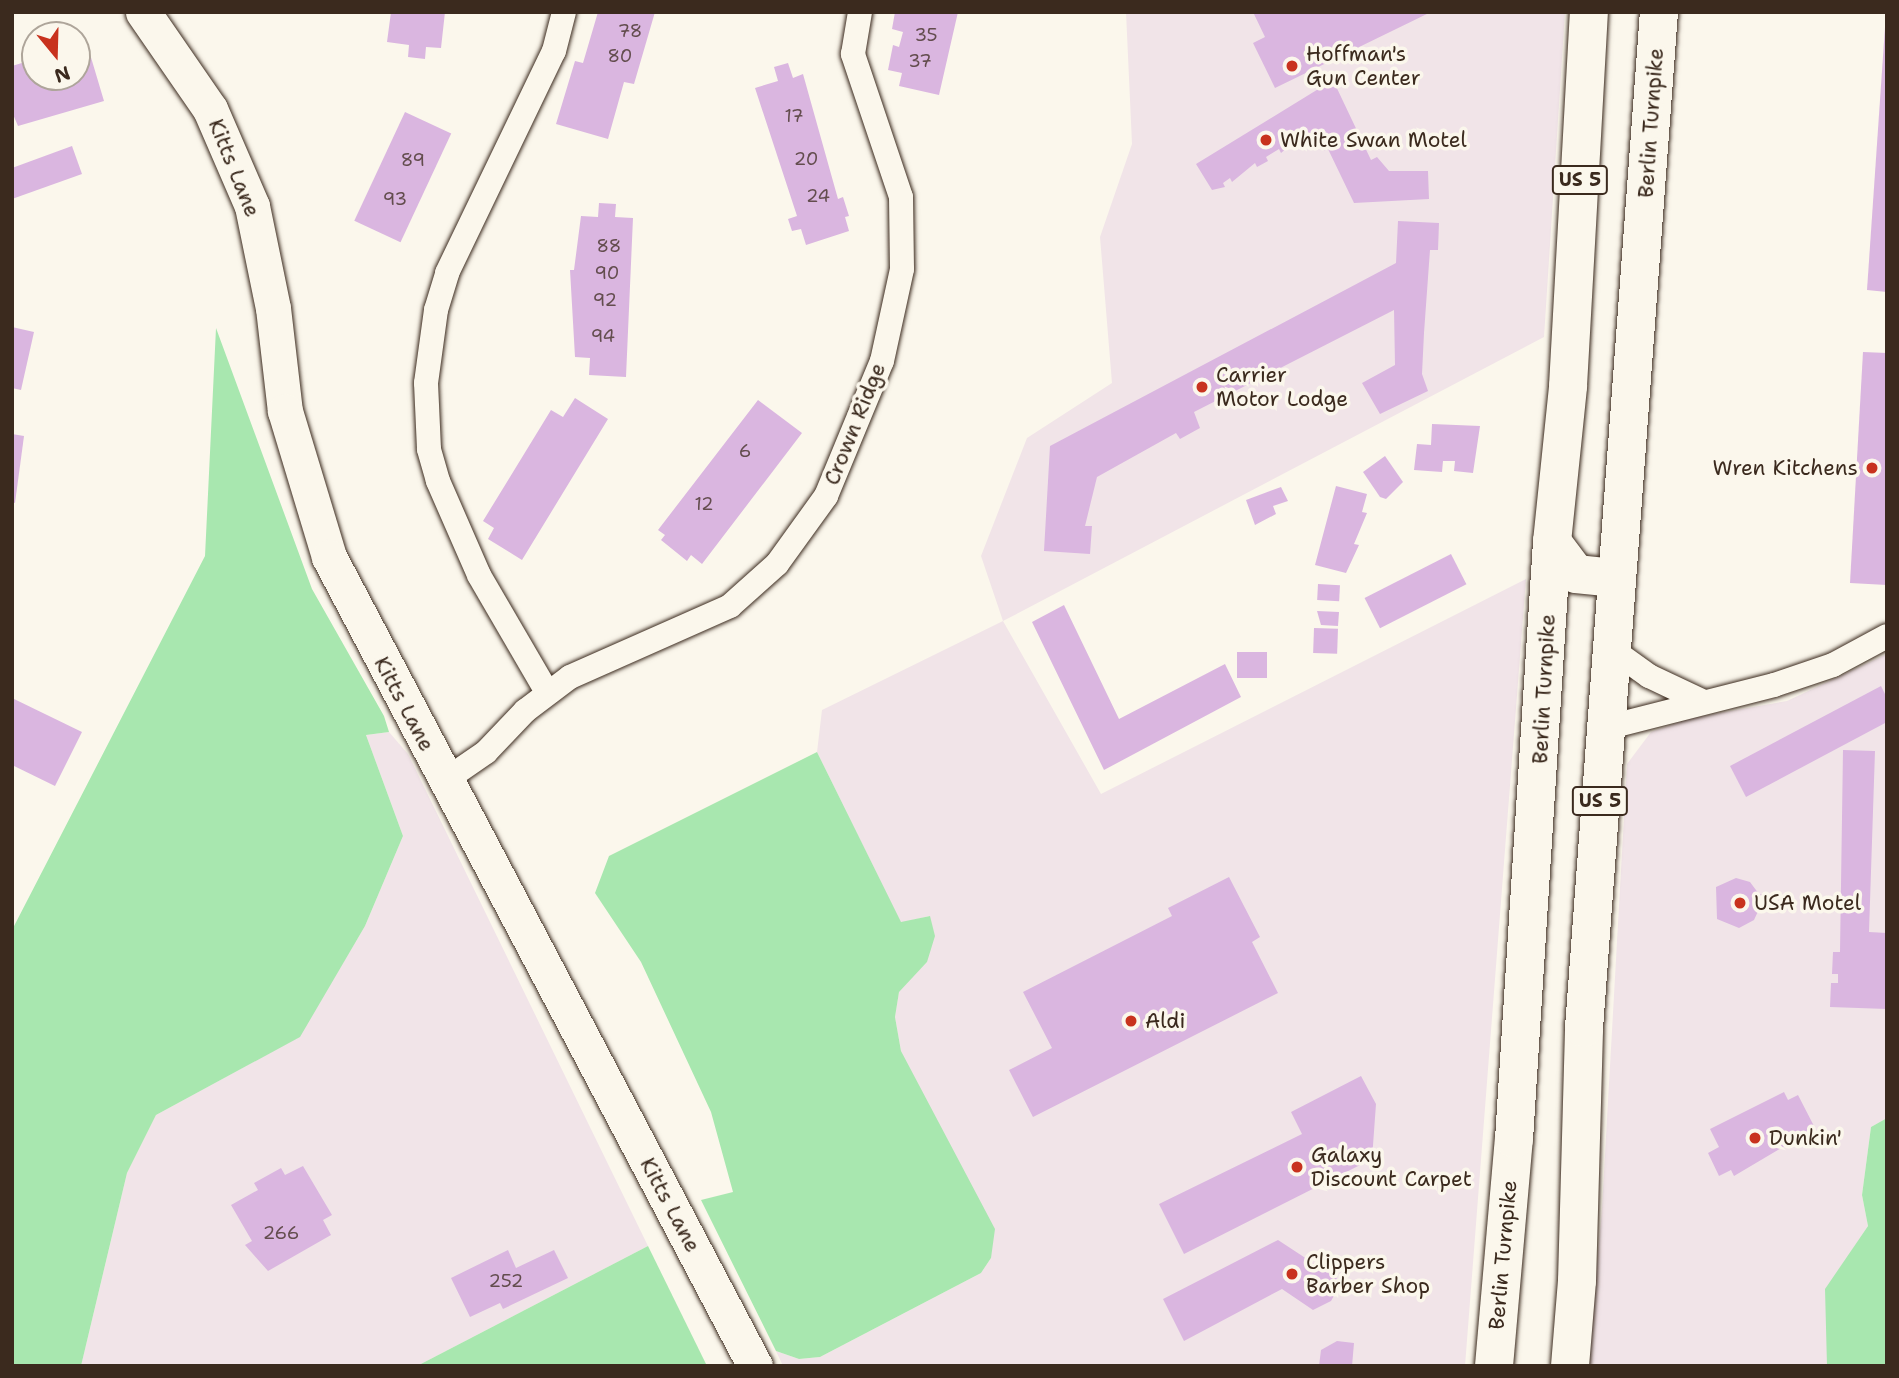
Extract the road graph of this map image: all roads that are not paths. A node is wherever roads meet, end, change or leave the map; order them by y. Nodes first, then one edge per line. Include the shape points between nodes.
1 (143, 12) edge
2 (565, 12) edge
3 (859, 12) edge
4 (1589, 12) edge
5 (1659, 12) edge
6 (1552, 542) junction
7 (1614, 578) junction
8 (1887, 636) edge
9 (1610, 648) junction
10 (547, 692) junction
11 (1704, 702) junction
12 (1605, 728) junction
13 (444, 781) junction
14 (755, 1366) edge
15 (1493, 1366) edge
16 (1570, 1366) edge

1 - 13 street, Kitts Lane via 211,109 253,206 273,308 285,411 312,510 350,602
2 - 10 street via 554,51 447,273 436,310 426,383 429,449 446,502 479,575
3 - 10 street, Crown Ridge via 853,54 901,197 902,269 882,361 826,496 777,564 730,606 598,663
4 - 6 highway, Berlin Turnpike / US 5 via 1568,386
5 - 7 highway, Berlin Turnpike / US 5
6 - 7 highway via 1576,574
6 - 15 highway, Berlin Turnpike / US 5 via 1514,1139
7 - 9 highway, Berlin Turnpike / US 5
8 - 11 street via 1833,665
9 - 11 street via 1649,676
9 - 12 highway, Berlin Turnpike / US 5
10 - 13 street, Crown Ridge via 486,752
11 - 12 street
12 - 16 highway, Berlin Turnpike / US 5 via 1579,1104 1577,1281
13 - 14 street, Kitts Lane

